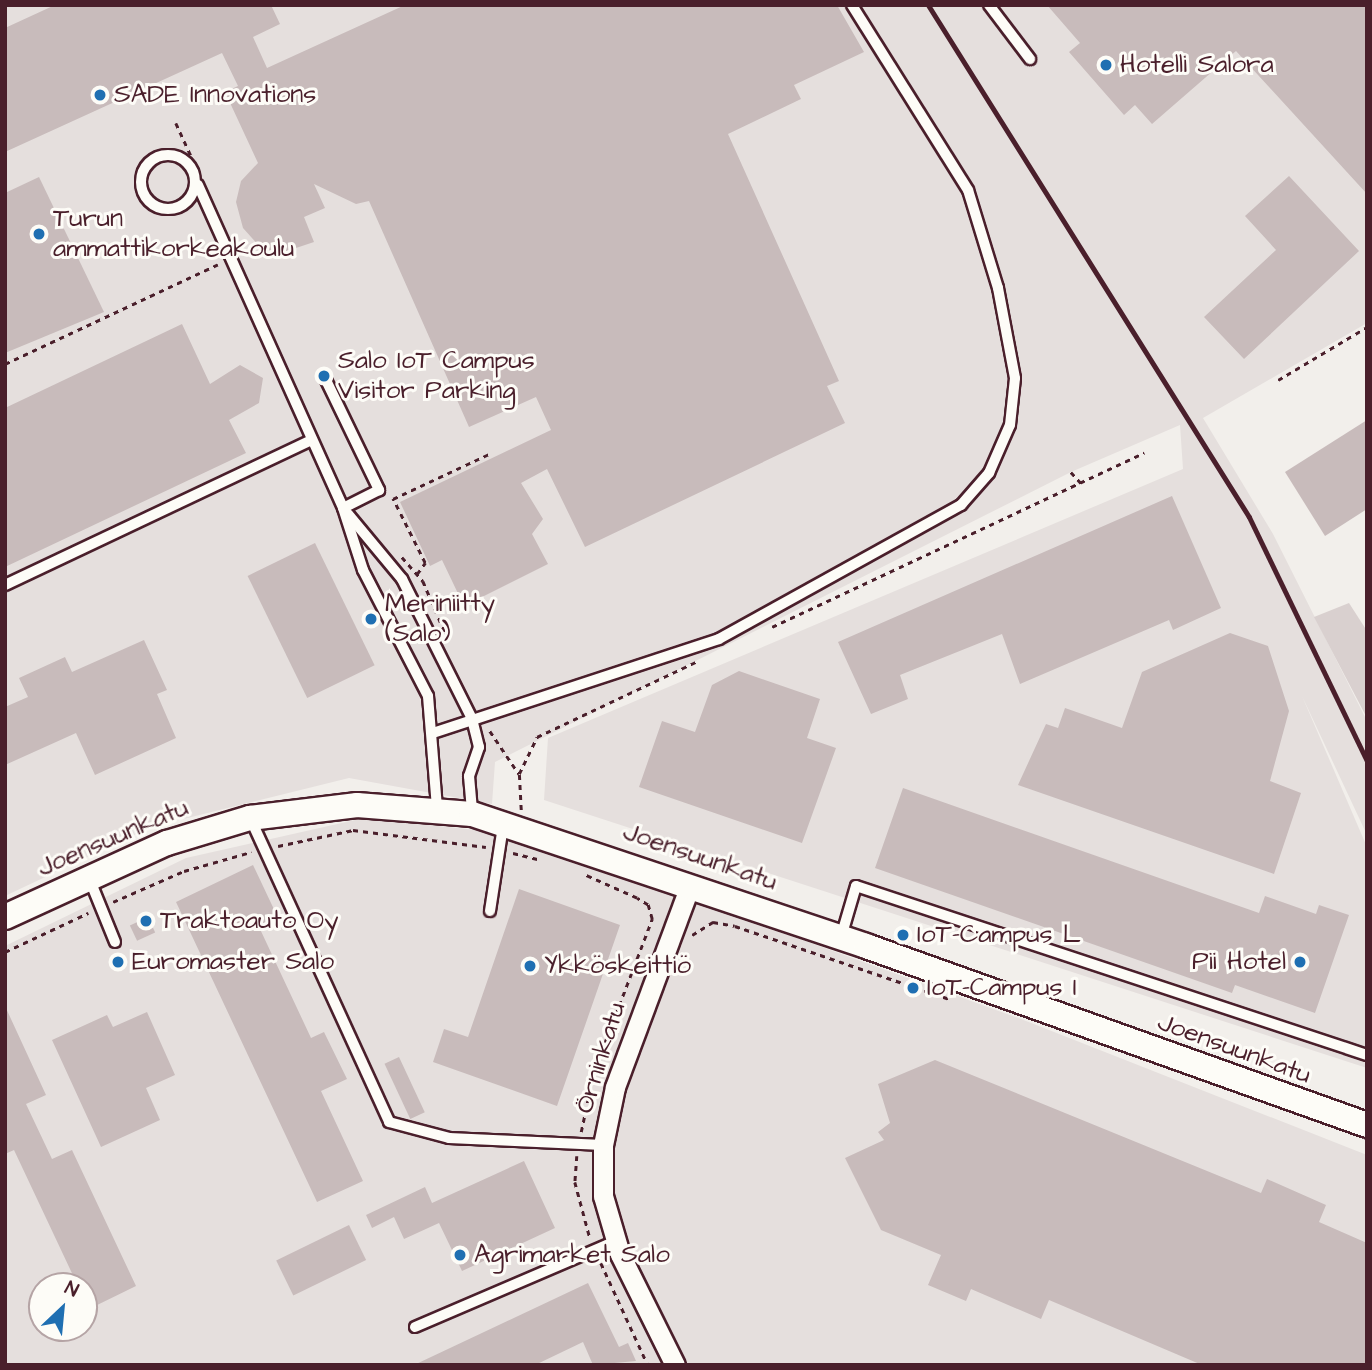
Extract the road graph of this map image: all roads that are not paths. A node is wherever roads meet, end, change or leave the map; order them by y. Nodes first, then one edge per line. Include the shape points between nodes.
1 (852, 5) edge
2 (989, 5) edge
3 (1030, 59) dead end
4 (198, 185) junction
5 (324, 376) dead end
6 (310, 442) junction
7 (343, 508) junction
8 (5, 585) edge
9 (472, 719) junction
10 (433, 733) junction
11 (437, 810) junction
12 (472, 814) junction
13 (250, 818) junction
14 (513, 825) junction
15 (89, 877) junction
16 (690, 885) junction
17 (490, 911) dead end
18 (5, 917) edge
19 (841, 937) junction
20 (115, 942) dead end
21 (1367, 1055) edge
22 (1367, 1125) edge
23 (603, 1145) junction
24 (616, 1241) junction
25 (415, 1326) dead end
26 (675, 1365) edge

1 - 9 lane via 968,190 998,288 1014,378 1010,425 989,473 961,505 719,639
2 - 3 lane
4 - 4 lane via 178,209 155,207 141,192 140,171 172,154 184,160
4 - 6 lane
5 - 7 lane via 379,490
6 - 7 lane
6 - 8 lane
7 - 9 lane via 402,579
7 - 10 lane via 363,570 428,696
9 - 10 lane
9 - 12 lane via 480,747 469,776
10 - 11 lane
11 - 12 street, Joensuunkatu
11 - 13 street, Joensuunkatu via 357,805
12 - 14 street, Joensuunkatu
13 - 15 street, Joensuunkatu via 167,843
13 - 23 lane via 388,1122 449,1138
14 - 16 street, Joensuunkatu
14 - 17 lane via 499,850
15 - 18 street, Joensuunkatu
15 - 20 lane
16 - 19 street, Joensuunkatu
16 - 23 street, Örninkatu via 615,1087
19 - 21 lane via 856,886
19 - 22 street, Joensuunkatu via 1197,1069
23 - 24 street, Örninkatu via 603,1196
24 - 25 lane
24 - 26 street, Örninkatu

